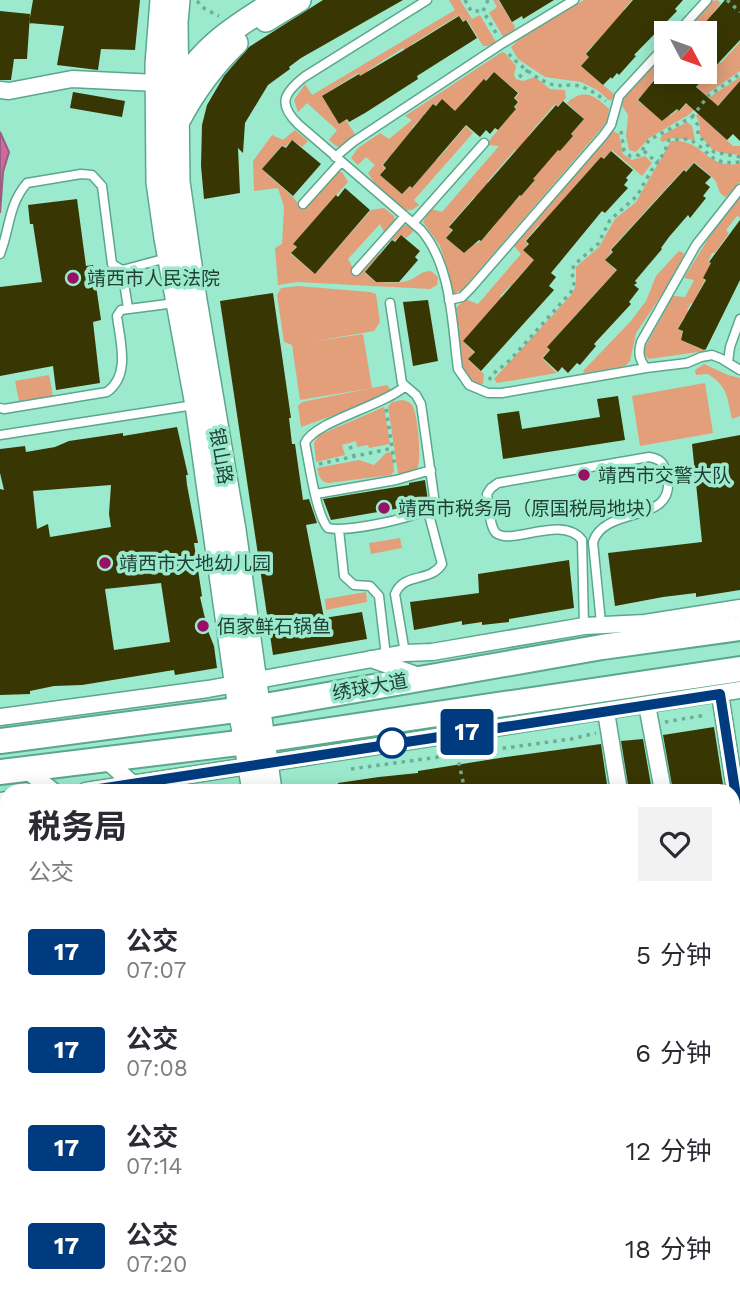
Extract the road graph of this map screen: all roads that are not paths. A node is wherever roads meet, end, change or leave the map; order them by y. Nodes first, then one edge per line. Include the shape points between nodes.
1 (162, 0) edge
2 (178, 0) edge
3 (278, 0) edge
4 (299, 0) edge
5 (427, 0) edge
6 (574, 0) edge
7 (707, 0) edge
8 (688, 21) edge
9 (654, 58) edge
10 (167, 87) junction
11 (0, 90) edge
12 (178, 121) junction
13 (484, 143) dead end
14 (338, 160) junction
15 (740, 189) edge
16 (303, 204) dead end
17 (405, 216) junction
18 (413, 223) junction
19 (0, 254) edge
20 (170, 258) junction
21 (122, 270) junction
22 (356, 271) dead end
23 (449, 300) junction
24 (178, 303) junction
25 (390, 303) dead end
26 (128, 308) junction
27 (740, 319) edge
28 (728, 362) junction
29 (646, 368) junction
30 (740, 370) edge
31 (404, 387) junction
32 (197, 405) junction
33 (0, 408) edge
34 (0, 435) edge
35 (431, 470) junction
36 (316, 494) junction
37 (428, 511) junction
38 (339, 530) junction
39 (395, 594) junction
40 (379, 596) junction
41 (740, 608) edge
42 (584, 625) junction
43 (740, 628) edge
44 (566, 629) junction
45 (601, 635) junction
46 (405, 653) junction
47 (378, 658) junction
48 (740, 669) edge
49 (425, 678) junction
50 (246, 681) junction
51 (740, 690) edge
52 (586, 692) junction
53 (720, 694) junction
54 (120, 702) junction
55 (647, 705) junction
56 (249, 708) junction
57 (611, 711) junction
58 (0, 717) edge
59 (143, 721) junction
60 (0, 741) edge
61 (256, 752) junction
62 (105, 760) junction
63 (26, 769) junction
64 (0, 772) edge
65 (44, 784) edge
66 (133, 784) edge
67 (138, 784) edge
68 (254, 784) edge
69 (267, 784) edge
70 (618, 784) edge
71 (662, 784) edge
72 (734, 784) edge

1 - 10 main road, 银山路
2 - 10 main road, 银山路
3 - 10 main road, 银山路 via 212,45 186,75
4 - 12 main road via 222,56
5 - 14 lane via 304,77 288,92 288,114
6 - 14 lane via 353,142
7 - 8 lane
9 - 23 lane via 619,96 603,136 471,288 462,297
10 - 11 street via 72,79
10 - 12 main road, 银山路
10 - 20 main road, 银山路 via 167,108 157,135
12 - 50 main road, 银山路 via 178,182 234,530
13 - 18 lane
14 - 16 lane
14 - 17 lane
15 - 29 lane via 696,244 641,342 640,360
17 - 18 lane
17 - 22 lane
18 - 23 lane via 438,255
19 - 21 lane via 10,211 27,183 92,175 102,186 112,264
20 - 21 lane
20 - 24 main road, 银山路
21 - 26 lane
23 - 29 lane via 458,369 469,385 488,393
24 - 26 lane
24 - 32 main road, 银山路
25 - 31 lane
26 - 33 lane via 117,316 122,362 115,386 107,392
27 - 28 lane
28 - 29 lane via 712,355
28 - 30 lane
31 - 35 lane via 421,404
31 - 36 lane via 312,433 305,443
32 - 34 lane
32 - 50 main road, 银山路
35 - 36 lane
35 - 37 lane via 436,500
36 - 38 lane via 324,525
37 - 38 lane
37 - 39 lane via 442,564 434,574 402,583
38 - 40 lane via 344,576 354,585 370,586
39 - 40 lane
39 - 46 lane
40 - 47 lane
41 - 45 street
42 - 44 street
42 - 45 street
42 - 45 lane via 582,540 569,530 497,533 487,495 498,483 659,459 668,479 663,500 656,508 609,522 595,533
43 - 45 main road, 绣球大道
44 - 45 street
44 - 46 street
45 - 49 main road, 绣球大道
46 - 47 street
47 - 49 street
47 - 50 street
48 - 52 main road, 绣球大道
49 - 56 main road, 绣球大道
50 - 54 street
50 - 56 main road, 银山路
51 - 53 street
52 - 57 street
52 - 61 main road, 绣球大道
53 - 55 street
53 - 72 street
54 - 58 street
54 - 59 street
55 - 57 street
55 - 71 street
56 - 59 main road, 绣球大道
56 - 61 main road, 银山路
57 - 61 street
57 - 70 street via 608,731
59 - 60 main road, 绣球大道
61 - 62 main road, 绣球大道
61 - 67 street
61 - 68 main road, 银山路
61 - 69 main road, 银山路
62 - 63 main road, 绣球大道
62 - 66 street
63 - 64 main road, 绣球大道
63 - 65 street

